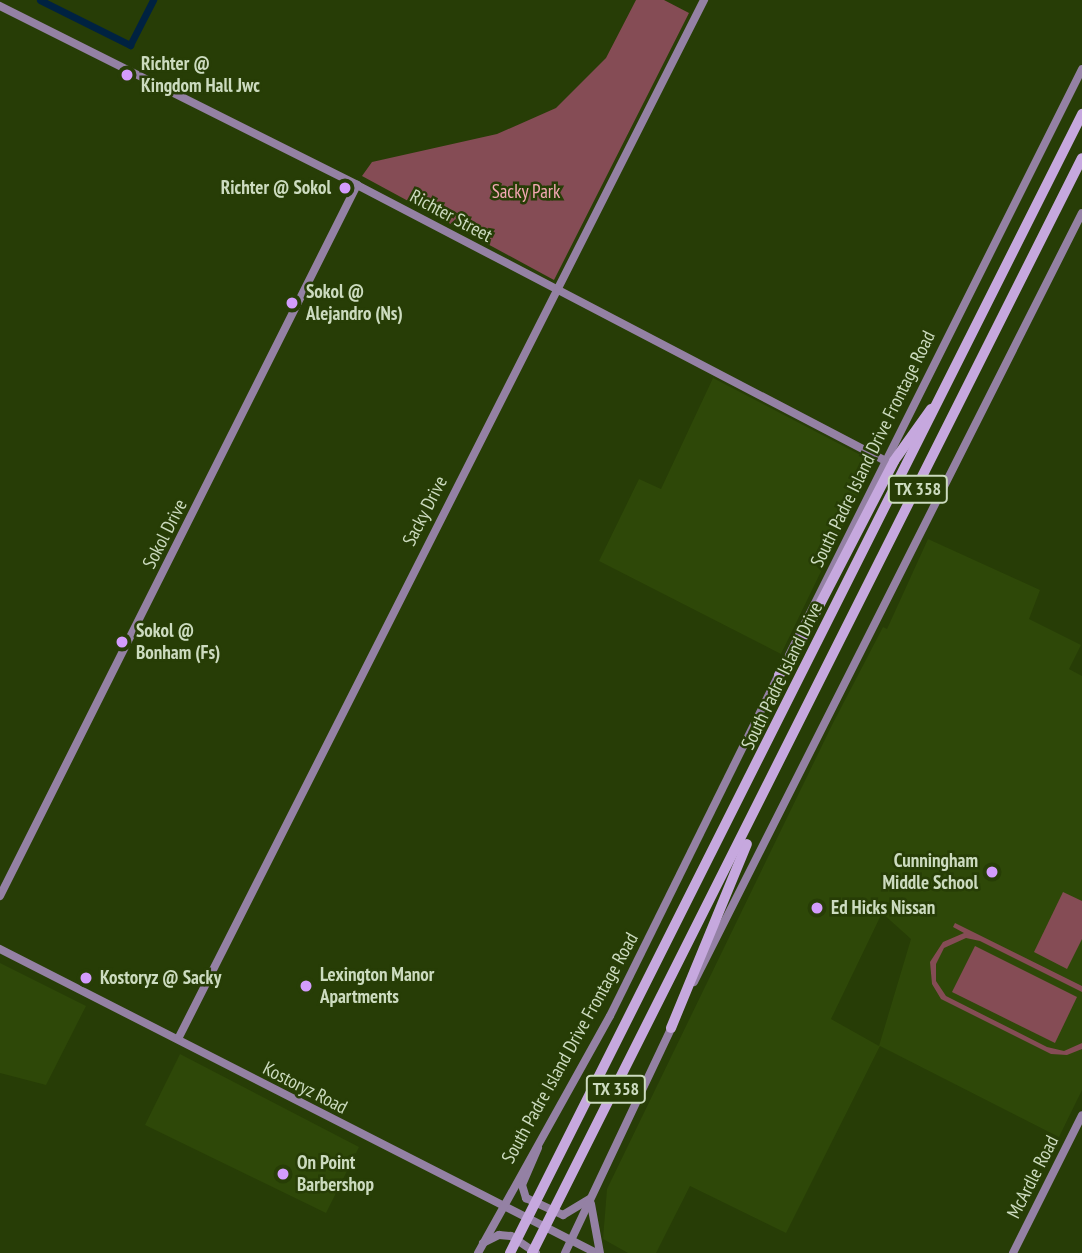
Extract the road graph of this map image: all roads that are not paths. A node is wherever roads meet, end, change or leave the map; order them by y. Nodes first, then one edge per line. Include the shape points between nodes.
1 (704, 0) edge
2 (0, 6) edge
3 (1082, 69) edge
4 (1082, 114) edge
5 (1082, 158) edge
6 (1082, 168) edge
7 (357, 185) junction
8 (1082, 213) edge
9 (1046, 230) junction
10 (555, 289) junction
11 (936, 403) junction
12 (884, 460) junction
13 (779, 675) junction
14 (789, 748) junction
15 (0, 896) edge
16 (0, 949) edge
17 (671, 1028) junction
18 (178, 1039) junction
19 (563, 1094) junction
20 (1082, 1115) edge
21 (592, 1198) junction
22 (501, 1205) junction
23 (572, 1240) junction
24 (483, 1243) junction
25 (478, 1253) edge
26 (510, 1253) edge
27 (534, 1253) edge
28 (565, 1253) edge
29 (598, 1253) edge
30 (1013, 1253) edge

1 - 10 main road, Sacky Drive
2 - 7 main road, Richter Street
3 - 12 main road, South Padre Island Drive Frontage Road
4 - 11 highway, South Padre Island Drive / TX 358
5 - 9 highway, South Padre Island Drive / TX 358
6 - 9 highway
7 - 10 main road, Richter Street
7 - 15 main road, Sokol Drive
8 - 17 main road
9 - 14 highway, South Padre Island Drive / TX 358
10 - 12 main road, Richter Street
10 - 18 main road, Sacky Drive
11 - 13 highway via 920,419 894,461 790,662
11 - 26 highway, South Padre Island Drive / TX 358
12 - 13 main road, South Padre Island Drive Frontage Road
13 - 19 main road, South Padre Island Drive Frontage Road via 610,1016
14 - 17 highway
14 - 27 highway, South Padre Island Drive / TX 358
16 - 18 main road, Kostoryz Road
17 - 21 main road
18 - 22 main road, Kostoryz Road
19 - 21 main road via 522,1185 526,1198 563,1216
19 - 22 main road, South Padre Island Drive Frontage Road
20 - 30 main road, McArdle Road
21 - 23 main road
21 - 29 main road
22 - 23 main road, Kostoryz Road
22 - 24 main road, South Padre Island Drive Frontage Road
23 - 28 main road
23 - 29 main road, Kostoryz Road
24 - 25 main road, South Padre Island Drive Frontage Road
24 - 27 main road via 499,1234 511,1236

